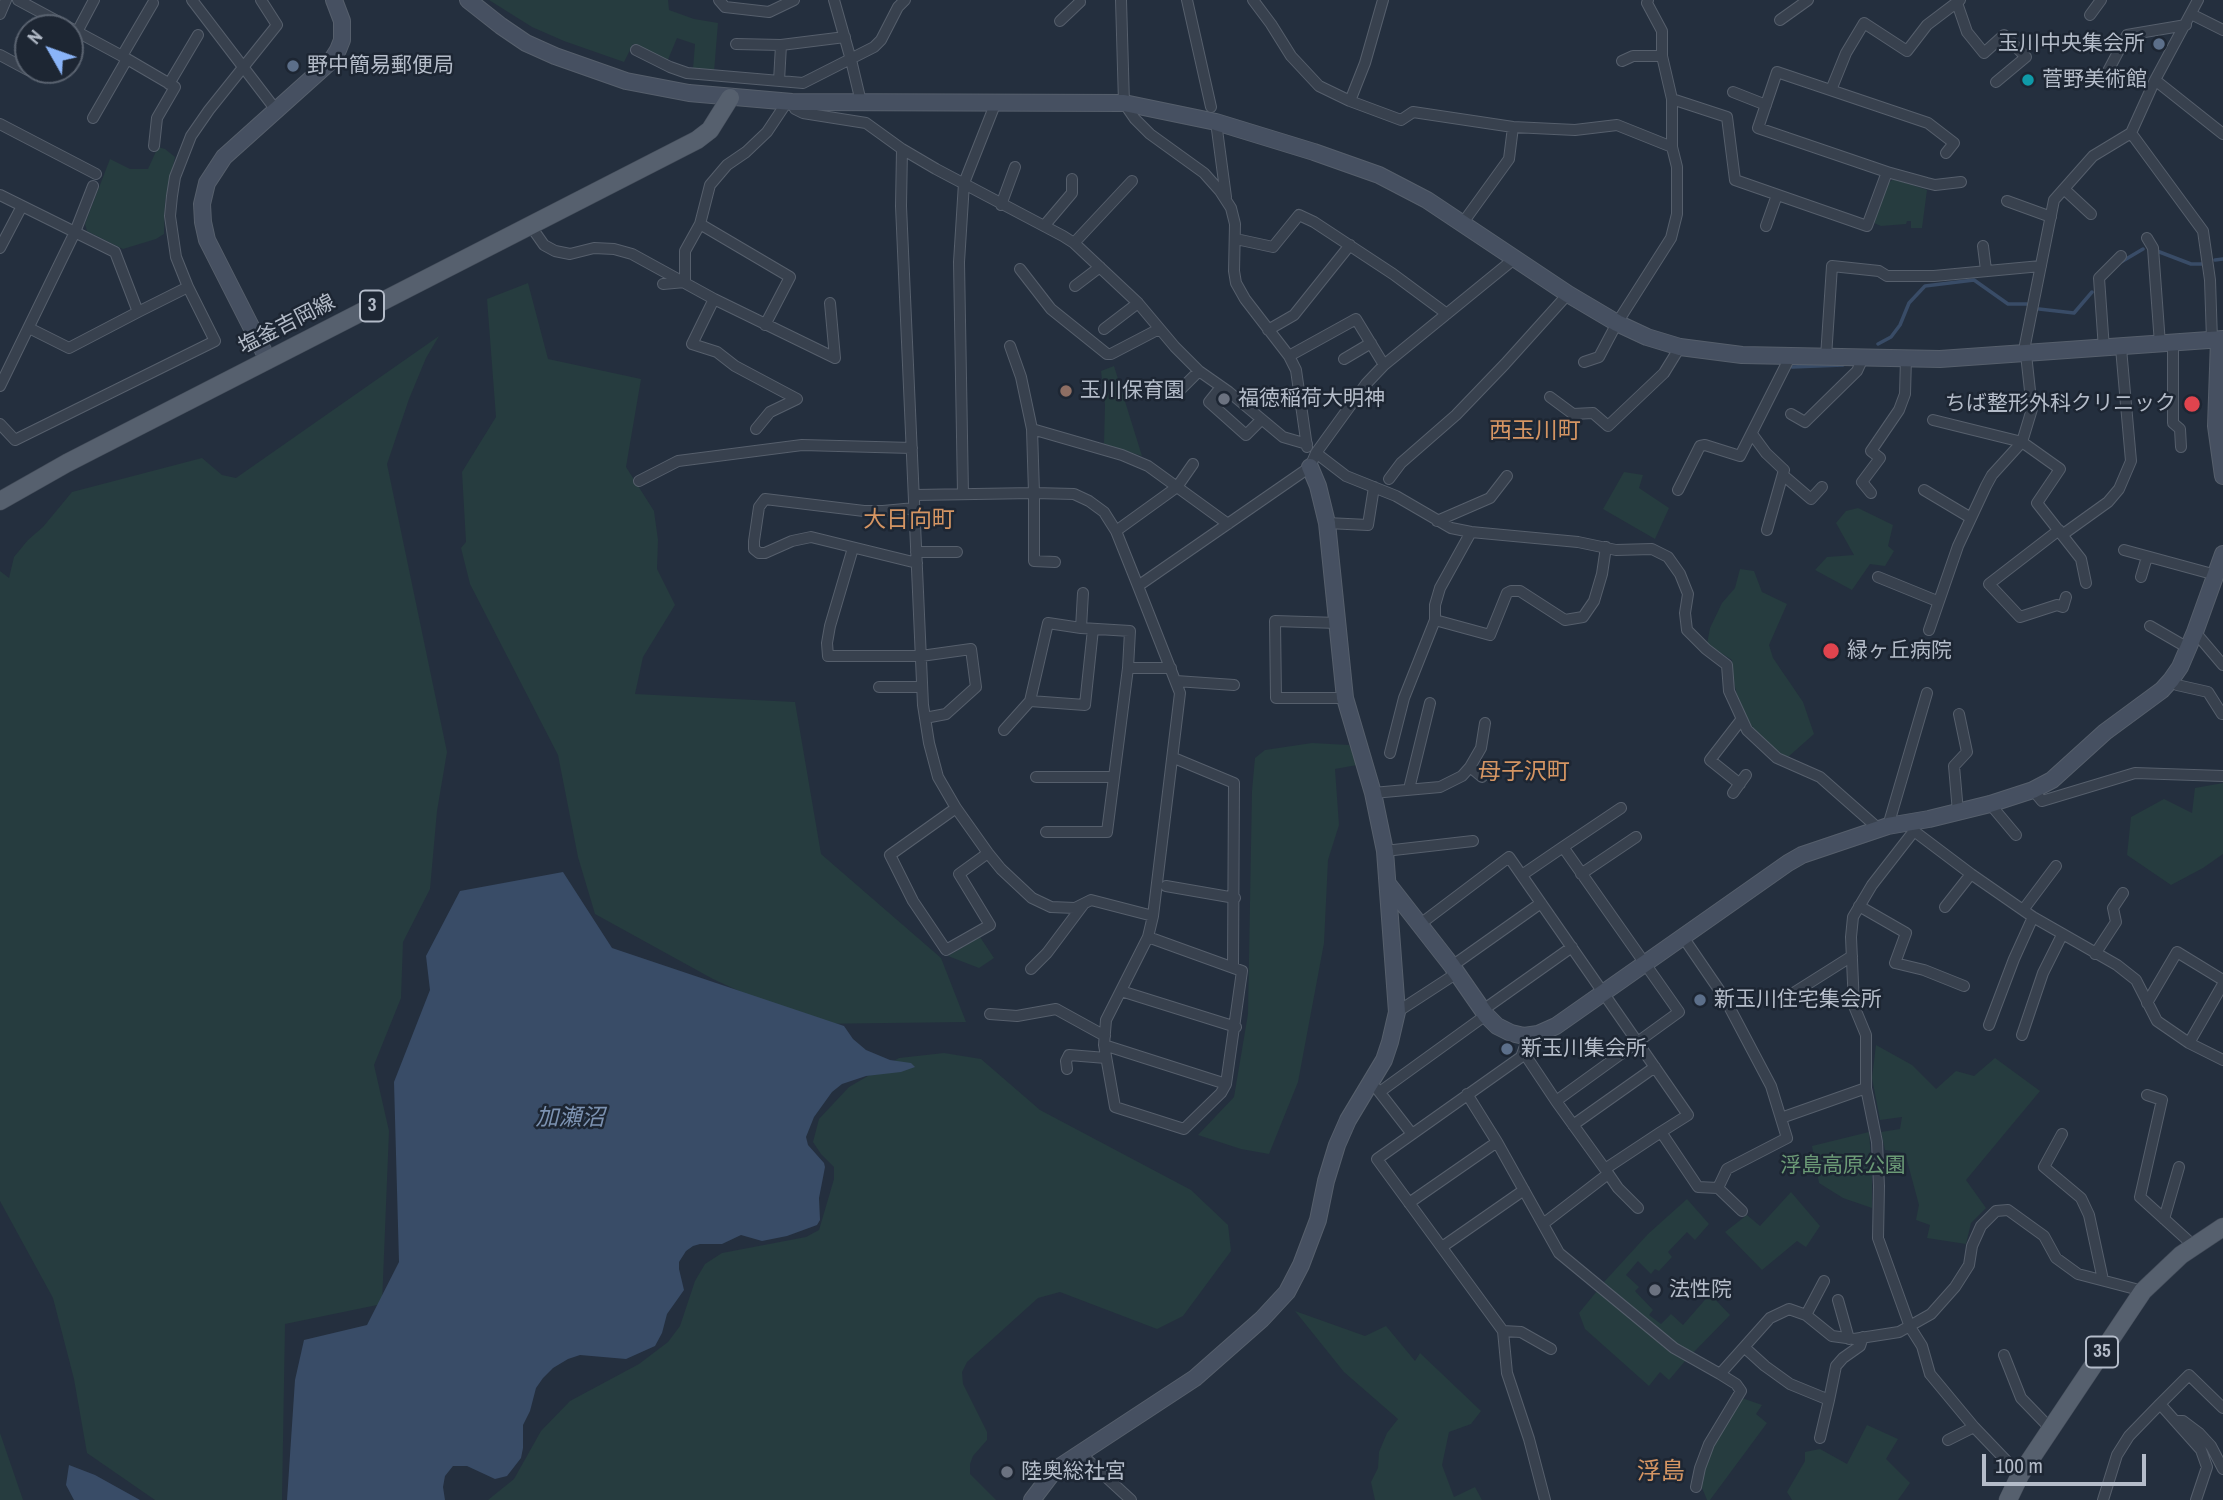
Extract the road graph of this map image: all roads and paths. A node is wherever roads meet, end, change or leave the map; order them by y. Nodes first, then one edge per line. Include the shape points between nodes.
1 (6, 0) edge
2 (19, 0) edge
3 (94, 0) edge
4 (192, 0) edge
5 (261, 0) edge
6 (334, 0) edge
7 (468, 0) edge
8 (719, 0) edge
9 (793, 0) edge
10 (834, 0) edge
11 (905, 0) edge
12 (1121, 0) edge
13 (1187, 0) edge
14 (1252, 0) edge
15 (1383, 0) edge
16 (1648, 0) edge
17 (1808, 0) edge
18 (2101, 0) edge
19 (2199, 0) edge
20 (1081, 1) edge
21 (1958, 1) edge
22 (153, 3) dead end
23 (0, 14) edge
24 (44, 14) edge
25 (2191, 14) junction
26 (2090, 15) dead end
27 (84, 19) edge
28 (1780, 20) dead end
29 (1060, 21) dead end
30 (2186, 25) junction
31 (2223, 30) edge
32 (198, 35) dead end
33 (84, 36) edge
34 (845, 37) junction
35 (736, 44) dead end
36 (781, 46) junction
37 (636, 50) dead end
38 (1662, 56) junction
39 (125, 57) junction
40 (852, 60) junction
41 (1622, 61) dead end
42 (243, 67) junction
43 (2107, 73) dead end
44 (2155, 80) junction
45 (779, 82) junction
46 (1996, 82) dead end
47 (169, 84) junction
48 (1831, 90) junction
49 (1733, 92) dead end
50 (730, 98) junction
51 (1672, 99) junction
52 (1350, 101) junction
53 (789, 102) junction
54 (861, 102) junction
55 (996, 102) junction
56 (1124, 103) junction
57 (1766, 105) junction
58 (276, 110) junction
59 (1213, 114) junction
60 (93, 118) dead end
61 (0, 124) edge
62 (1513, 127) junction
63 (1961, 133) dead end
64 (2131, 133) junction
65 (2223, 134) edge
66 (1954, 143) junction
67 (154, 146) dead end
68 (1672, 147) junction
69 (902, 149) junction
70 (1946, 153) dead end
71 (1015, 167) dead end
72 (1887, 172) junction
73 (96, 174) dead end
74 (1072, 179) dead end
75 (1132, 181) dead end
76 (1961, 182) dead end
77 (964, 183) junction
78 (93, 186) dead end
79 (2064, 189) junction
80 (0, 195) edge
81 (1777, 195) junction
82 (1226, 200) junction
83 (2007, 201) dead end
84 (22, 205) junction
85 (1002, 205) junction
86 (2091, 214) dead end
87 (2051, 217) junction
88 (700, 224) junction
89 (1462, 224) junction
90 (530, 225) junction
91 (1044, 226) junction
92 (1766, 226) dead end
93 (75, 232) junction
94 (2147, 238) dead end
95 (1236, 239) junction
96 (1074, 243) junction
97 (1349, 245) junction
98 (1983, 246) dead end
99 (1273, 247) junction
100 (0, 248) edge
101 (2121, 256) dead end
102 (1266, 259) dead end
103 (1514, 259) junction
104 (2041, 266) junction
105 (1100, 267) junction
106 (1020, 269) dead end
107 (1986, 270) junction
108 (685, 282) junction
109 (663, 284) dead end
110 (1076, 286) dead end
111 (188, 288) junction
112 (1568, 294) junction
113 (715, 299) junction
114 (831, 303) dead end
115 (1138, 303) junction
116 (138, 312) junction
117 (1447, 314) junction
118 (1617, 323) junction
119 (765, 325) junction
120 (29, 328) junction
121 (1104, 329) dead end
122 (1159, 329) junction
123 (1268, 330) junction
124 (2218, 340) edge
125 (1371, 343) junction
126 (2166, 344) junction
127 (1010, 346) dead end
128 (1680, 347) junction
129 (2121, 348) junction
130 (2104, 349) junction
131 (2026, 355) junction
132 (1289, 356) junction
133 (1790, 357) junction
134 (1826, 357) junction
135 (1863, 358) junction
136 (1906, 358) junction
137 (1344, 359) dead end
138 (268, 360) junction
139 (1584, 362) dead end
140 (1384, 365) junction
141 (1199, 371) junction
142 (0, 386) edge
143 (1221, 387) junction
144 (1176, 394) dead end
145 (1550, 397) dead end
146 (1791, 414) dead end
147 (1261, 419) junction
148 (1933, 420) dead end
149 (0, 424) edge
150 (755, 429) dead end
151 (1032, 429) junction
152 (1752, 433) junction
153 (2022, 442) junction
154 (1307, 443) junction
155 (2180, 447) dead end
156 (912, 448) junction
157 (1313, 460) junction
158 (1193, 464) dead end
159 (1507, 475) dead end
160 (1783, 475) junction
161 (2223, 475) edge
162 (1389, 479) dead end
163 (639, 481) dead end
164 (1177, 487) junction
165 (1374, 487) junction
166 (1822, 487) dead end
167 (1678, 490) dead end
168 (1923, 490) dead end
169 (1034, 493) junction
170 (1871, 493) dead end
171 (963, 494) junction
172 (915, 495) junction
173 (0, 501) edge
174 (915, 508) junction
175 (1971, 518) junction
176 (1437, 521) junction
177 (1327, 523) junction
178 (1228, 524) junction
179 (1767, 530) dead end
180 (1116, 531) junction
181 (1471, 532) junction
182 (2061, 533) junction
183 (853, 548) junction
184 (1605, 548) junction
185 (2124, 550) dead end
186 (957, 552) dead end
187 (2223, 554) edge
188 (2147, 556) junction
189 (916, 557) junction
190 (1055, 562) dead end
191 (2216, 575) junction
192 (1878, 577) dead end
193 (2141, 577) dead end
194 (2087, 583) dead end
195 (1138, 586) junction
196 (1083, 593) dead end
197 (1937, 601) junction
198 (2063, 606) dead end
199 (1435, 620) junction
200 (1338, 623) junction
201 (2150, 626) dead end
202 (1087, 629) junction
203 (1928, 630) dead end
204 (2195, 632) junction
205 (2188, 648) junction
206 (921, 656) junction
207 (2223, 665) edge
208 (1128, 668) junction
209 (1171, 668) junction
210 (2171, 680) junction
211 (1176, 681) junction
212 (1234, 685) dead end
213 (878, 687) dead end
214 (922, 687) junction
215 (1927, 693) dead end
216 (1345, 698) junction
217 (1030, 701) junction
218 (1430, 704) dead end
219 (1959, 714) dead end
220 (2222, 714) edge
221 (925, 718) junction
222 (1741, 720) junction
223 (1485, 723) dead end
224 (1004, 730) dead end
225 (1390, 752) dead end
226 (1174, 758) junction
227 (1470, 767) junction
228 (2223, 776) edge
229 (1036, 777) dead end
230 (1114, 777) junction
231 (1482, 777) dead end
232 (1740, 784) dead end
233 (1409, 789) junction
234 (2033, 790) junction
235 (1373, 793) junction
236 (1990, 804) junction
237 (956, 808) junction
238 (1621, 808) dead end
239 (1958, 812) junction
240 (1912, 827) junction
241 (1883, 828) junction
242 (1046, 832) dead end
243 (2015, 835) dead end
244 (1636, 836) dead end
245 (1473, 841) dead end
246 (1563, 847) junction
247 (1384, 851) junction
248 (988, 853) junction
249 (2056, 866) dead end
250 (1581, 874) junction
251 (1971, 874) junction
252 (1522, 875) junction
253 (1388, 884) junction
254 (1166, 886) dead end
255 (2123, 893) dead end
256 (1235, 898) junction
257 (1541, 903) junction
258 (1083, 905) junction
259 (1859, 906) junction
260 (1945, 906) dead end
261 (2023, 910) junction
262 (1153, 916) junction
263 (2033, 917) junction
264 (1419, 925) junction
265 (2062, 935) junction
266 (1148, 937) junction
267 (1683, 937) junction
268 (1572, 947) junction
269 (2095, 954) junction
270 (1852, 956) junction
271 (1644, 963) junction
272 (1233, 967) junction
273 (1031, 969) dead end
274 (1454, 969) junction
275 (2223, 982) edge
276 (1964, 986) dead end
277 (1121, 990) junction
278 (1604, 992) junction
279 (1795, 992) dead end
280 (2147, 1003) junction
281 (1397, 1012) junction
282 (1485, 1013) junction
283 (990, 1014) dead end
284 (1989, 1025) dead end
285 (1236, 1027) junction
286 (1529, 1035) junction
287 (2022, 1035) dead end
288 (1104, 1041) junction
289 (1639, 1041) junction
290 (2189, 1043) junction
291 (1524, 1053) junction
292 (1106, 1058) junction
293 (2223, 1060) edge
294 (1655, 1067) junction
295 (1067, 1069) dead end
296 (1226, 1084) junction
297 (1376, 1088) junction
298 (1866, 1088) junction
299 (1467, 1094) junction
300 (2147, 1095) dead end
301 (1556, 1101) junction
302 (1781, 1118) junction
303 (1573, 1125) junction
304 (1661, 1132) junction
305 (1412, 1134) junction
306 (2062, 1134) dead end
307 (1497, 1142) junction
308 (2179, 1167) dead end
309 (1606, 1171) junction
310 (1718, 1188) junction
311 (1524, 1190) junction
312 (1409, 1203) junction
313 (1638, 1208) dead end
314 (1742, 1211) dead end
315 (2164, 1219) junction
316 (1543, 1224) junction
317 (2223, 1227) edge
318 (2194, 1246) junction
319 (1442, 1247) junction
320 (2103, 1280) junction
321 (1824, 1281) dead end
322 (2143, 1291) junction
323 (1838, 1300) dead end
324 (1806, 1315) junction
325 (1910, 1326) junction
326 (1503, 1331) junction
327 (1863, 1337) junction
328 (1849, 1339) junction
329 (1744, 1347) junction
330 (1551, 1349) dead end
331 (2004, 1355) dead end
332 (1720, 1374) junction
333 (1829, 1400) junction
334 (2160, 1404) junction
335 (2223, 1408) edge
336 (2175, 1421) junction
337 (1974, 1427) junction
338 (2050, 1428) junction
339 (1820, 1438) dead end
340 (1948, 1440) dead end
341 (1080, 1453) junction
342 (2223, 1469) edge
343 (2020, 1475) junction
344 (1696, 1488) dead end
345 (1032, 1500) edge
346 (1130, 1500) edge
347 (1545, 1500) edge
348 (2008, 1500) edge
349 (2103, 1500) edge
350 (2196, 1500) edge

1 - 23 street
2 - 24 street
3 - 27 street
4 - 42 street
5 - 42 street via 276,25
6 - 58 street via 342,21 338,50
7 - 50 street via 526,43 589,69 626,81
8 - 9 street via 725,7 769,12
10 - 34 street
11 - 40 street via 881,40
12 - 56 street
13 - 59 street
14 - 52 street via 1291,57 1319,86
15 - 52 street
16 - 38 street via 1662,31
17 - 28 street
18 - 26 street
19 - 25 street
20 - 29 street
21 - 46 street via 1967,32 1984,53 2004,35 2026,57
21 - 48 street via 1927,25 1907,51 1864,23
22 - 39 street
25 - 30 street
25 - 31 street
30 - 43 street via 2127,35
30 - 44 street
32 - 47 street
33 - 39 street
34 - 36 street
34 - 40 street
35 - 36 street
36 - 45 street
37 - 45 street via 687,73
38 - 41 street via 1633,56
38 - 51 street
39 - 47 street
39 - 60 street
40 - 45 street via 803,83
40 - 54 street
42 - 58 street
42 - 111 street via 191,136 175,177 172,235
44 - 64 street
44 - 65 street
47 - 67 street via 174,87 157,118
48 - 57 street via 1777,72
48 - 66 street via 1928,123
49 - 57 street
50 - 53 street
50 - 90 main road, 塩釜吉岡線 / 3 via 710,130 697,140
51 - 68 street
51 - 81 street via 1727,117 1735,180
52 - 62 street via 1401,120 1413,112
53 - 54 street
53 - 69 street via 803,113 866,123
53 - 88 street via 767,132 710,185
54 - 55 street
55 - 56 street
55 - 77 street
56 - 59 street
56 - 82 street via 1150,134 1204,173
57 - 72 street via 1758,128
58 - 138 street via 224,156 207,183 202,204 207,240
59 - 82 street
59 - 89 street via 1378,175
61 - 73 street
62 - 68 street via 1576,130 1617,125
62 - 89 street via 1509,159
63 - 66 street
64 - 79 street via 2093,156
64 - 124 street via 2203,231
66 - 70 street
68 - 118 street via 1678,191 1671,238
69 - 77 street
69 - 156 street
71 - 85 street
72 - 76 street via 1930,178 1935,185
72 - 81 street via 1867,226
74 - 91 street via 1072,193
75 - 96 street
77 - 85 street
77 - 171 street via 959,262
78 - 93 street
79 - 86 street
79 - 87 street via 2054,200
80 - 84 street
81 - 92 street
82 - 95 street
83 - 87 street
84 - 93 street
84 - 100 street
85 - 91 street
87 - 104 street
88 - 108 street via 685,251
88 - 119 street via 790,277
89 - 103 street
90 - 108 street via 544,245 555,251 570,254 614,249
90 - 138 main road, 塩釜吉岡線 / 3
91 - 96 street
93 - 116 street via 116,252
93 - 120 street
94 - 126 street
95 - 99 street
95 - 123 street via 1236,283
96 - 105 street
97 - 99 street via 1299,215
97 - 117 street
97 - 123 street via 1294,315
98 - 107 street
99 - 102 street
101 - 130 street via 2099,278
103 - 112 street
103 - 117 street
104 - 107 street
104 - 131 street
105 - 110 street
105 - 115 street
106 - 122 street via 1051,309 1107,354
107 - 134 street via 1887,276 1880,271 1832,266
108 - 109 street
108 - 113 street
111 - 116 street
111 - 149 street via 215,341 15,440
112 - 118 street
112 - 162 street via 1489,381
113 - 119 street
113 - 150 street via 692,344 717,352 797,399 770,412
114 - 119 street via 835,358
115 - 121 street
115 - 122 street
116 - 120 street via 69,348
117 - 140 street
118 - 128 street
118 - 139 street via 1599,357
120 - 142 street
122 - 141 street
123 - 132 street
124 - 126 street
124 - 161 street via 2216,426
125 - 132 street via 1356,319
125 - 137 street
125 - 140 street
126 - 129 street
126 - 155 street via 2173,423 2180,429
127 - 151 street
128 - 133 street
128 - 145 street via 1664,373 1608,426 1593,413 1573,414
129 - 130 street
129 - 182 street via 2131,461 2108,502
130 - 131 street
131 - 136 street
131 - 153 street via 2032,409
132 - 154 street via 1296,370
133 - 134 street
133 - 152 street
134 - 135 street
135 - 136 street
135 - 146 street via 1857,371 1804,422
136 - 170 street via 1905,394 1899,410 1866,447 1880,458 1862,482
138 - 173 main road, 塩釜吉岡線 / 3
140 - 157 street
141 - 143 street
141 - 144 street
143 - 147 street
143 - 147 street via 1209,402 1246,435
147 - 154 street via 1283,437
148 - 153 street
151 - 164 street via 1122,455 1148,466
151 - 169 street
152 - 160 street via 1784,470
152 - 167 street via 1740,456 1700,446
153 - 175 street via 1992,475
153 - 182 street via 2060,469 2037,503
154 - 157 street
156 - 163 street via 791,446 678,461
156 - 172 street
157 - 165 street
157 - 177 street
157 - 178 street
158 - 164 street
159 - 176 street via 1490,498
160 - 166 street via 1811,499
160 - 179 street
164 - 178 street
164 - 180 street
165 - 176 street
165 - 177 street via 1368,525
168 - 175 street
169 - 171 street
169 - 180 street via 1074,494 1104,512
169 - 190 street via 1034,561
171 - 172 street
172 - 174 street
174 - 183 street via 864,511 765,499 759,507 754,549 759,553 811,537
174 - 189 street
175 - 197 street
176 - 181 street
177 - 200 street
178 - 195 street
180 - 195 street
181 - 184 street
181 - 199 street via 1440,589
182 - 194 street via 2081,559
182 - 198 street via 1989,584 2020,617
183 - 189 street
183 - 206 street via 830,626 828,656
184 - 199 street via 1594,601 1583,617 1565,620 1520,591 1511,591 1490,635
184 - 222 street via 1652,549 1668,557 1688,594 1686,629 1727,666 1729,691
185 - 188 street
186 - 189 street
187 - 191 street
188 - 191 street
188 - 193 street
189 - 206 street
191 - 204 street
192 - 197 street
195 - 209 street
196 - 202 street
197 - 203 street
199 - 225 street via 1404,698
200 - 216 street
200 - 216 street via 1275,621 1276,698
201 - 205 street
202 - 208 street via 1130,631
202 - 217 street via 1048,623
202 - 217 street via 1086,705
204 - 205 street
204 - 207 street
205 - 210 street
206 - 214 street
206 - 221 street via 971,649 976,687 946,714
208 - 209 street
208 - 230 street
209 - 211 street
210 - 220 street via 2208,692
210 - 234 street via 2052,780
211 - 212 street
211 - 226 street via 1180,693
213 - 214 street
214 - 221 street
215 - 241 street
216 - 235 street
217 - 224 street
218 - 233 street
219 - 239 street via 1967,752 1954,766
221 - 237 street via 939,777
222 - 232 street via 1710,761
222 - 241 street via 1777,758 1820,777
223 - 227 street via 1481,748
226 - 256 street via 1234,783
226 - 262 street
227 - 231 street
227 - 233 street via 1440,787
228 - 234 street via 2136,773 2042,801
229 - 230 street
230 - 242 street via 1107,832
233 - 235 street
234 - 236 street
235 - 247 street
236 - 239 street
236 - 243 street
237 - 248 street
237 - 248 street via 890,855 912,901 946,950 990,925 959,874
238 - 246 street
239 - 240 street
240 - 241 street
240 - 251 street
240 - 259 street
241 - 267 street via 1802,855
244 - 250 street
245 - 247 street
246 - 250 street
246 - 252 street
247 - 253 street
248 - 258 street via 1032,898 1051,907
249 - 261 street
250 - 271 street
251 - 260 street
251 - 261 street
252 - 257 street
252 - 264 street via 1509,857
253 - 264 street
253 - 281 street
254 - 256 street
255 - 269 street via 2113,908 2116,922
256 - 272 street
257 - 268 street
257 - 274 street
258 - 262 street via 1091,900
258 - 273 street
259 - 270 street via 1853,917
259 - 276 street via 1906,933 1895,963
261 - 263 street
262 - 266 street
263 - 265 street
263 - 284 street
264 - 274 street
265 - 269 street
265 - 287 street via 2043,973
266 - 272 street
266 - 277 street
267 - 271 street
267 - 302 street via 1724,997 1771,1086
268 - 278 street
268 - 282 street
269 - 280 street via 2136,980
270 - 279 street
270 - 298 street via 1854,1006 1866,1035
271 - 278 street
271 - 289 street via 1679,1012
272 - 285 street via 1242,971
274 - 281 street
274 - 282 street
275 - 280 street via 2177,953
275 - 290 street
277 - 285 street
277 - 288 street via 1105,1020
278 - 286 street via 1556,1026
278 - 289 street
280 - 290 street via 2157,1021
281 - 297 street
282 - 286 street via 1497,1026
282 - 297 street
283 - 288 street via 1017,1016 1056,1009
285 - 296 street
286 - 291 street
288 - 292 street
288 - 296 street
289 - 294 street
289 - 301 street
290 - 293 street
291 - 299 street
291 - 301 street
292 - 295 street via 1069,1055
292 - 296 street via 1115,1107 1184,1129
294 - 303 street
294 - 304 street via 1688,1115
297 - 305 street
297 - 341 street via 1348,1120 1337,1145 1318,1220 1287,1292 1195,1378
298 - 302 street
298 - 325 street via 1877,1142 1878,1238
299 - 305 street
299 - 307 street
300 - 315 street via 2162,1100 2140,1197
301 - 303 street
302 - 310 street via 1787,1138 1727,1169
303 - 309 street
304 - 309 street
304 - 310 street via 1698,1187
305 - 312 street via 1377,1159
306 - 320 street via 2045,1167 2081,1198
307 - 311 street
307 - 312 street
308 - 315 street
309 - 313 street
309 - 316 street
310 - 314 street
311 - 316 street
311 - 319 street
312 - 319 street
315 - 318 street
316 - 332 street via 1559,1253 1674,1348
317 - 318 main road, 35
318 - 322 main road, 35
319 - 326 street
320 - 322 street
320 - 325 street via 2078,1274 2056,1258 2044,1236 2008,1210 1996,1211 1981,1226 1969,1265 1955,1287 1931,1314
321 - 324 street
322 - 338 main road, 35
323 - 328 street
324 - 328 street via 1832,1336
324 - 329 street via 1789,1309 1770,1318
325 - 327 street
325 - 337 street via 1930,1374
326 - 330 street via 1521,1332
326 - 347 street via 1507,1373
327 - 328 street
327 - 333 street via 1860,1346 1836,1367
329 - 332 street
329 - 333 street via 1790,1384
331 - 338 street via 2021,1398
332 - 344 street via 1741,1391 1709,1444
333 - 339 street
334 - 335 street via 2189,1375
334 - 336 street
334 - 349 street via 2117,1455
336 - 342 street via 2183,1421 2199,1433
336 - 350 street via 2201,1450 2207,1467
337 - 340 street
337 - 343 street
338 - 343 main road, 35
341 - 345 street via 1051,1475
341 - 346 street
343 - 348 main road, 35

